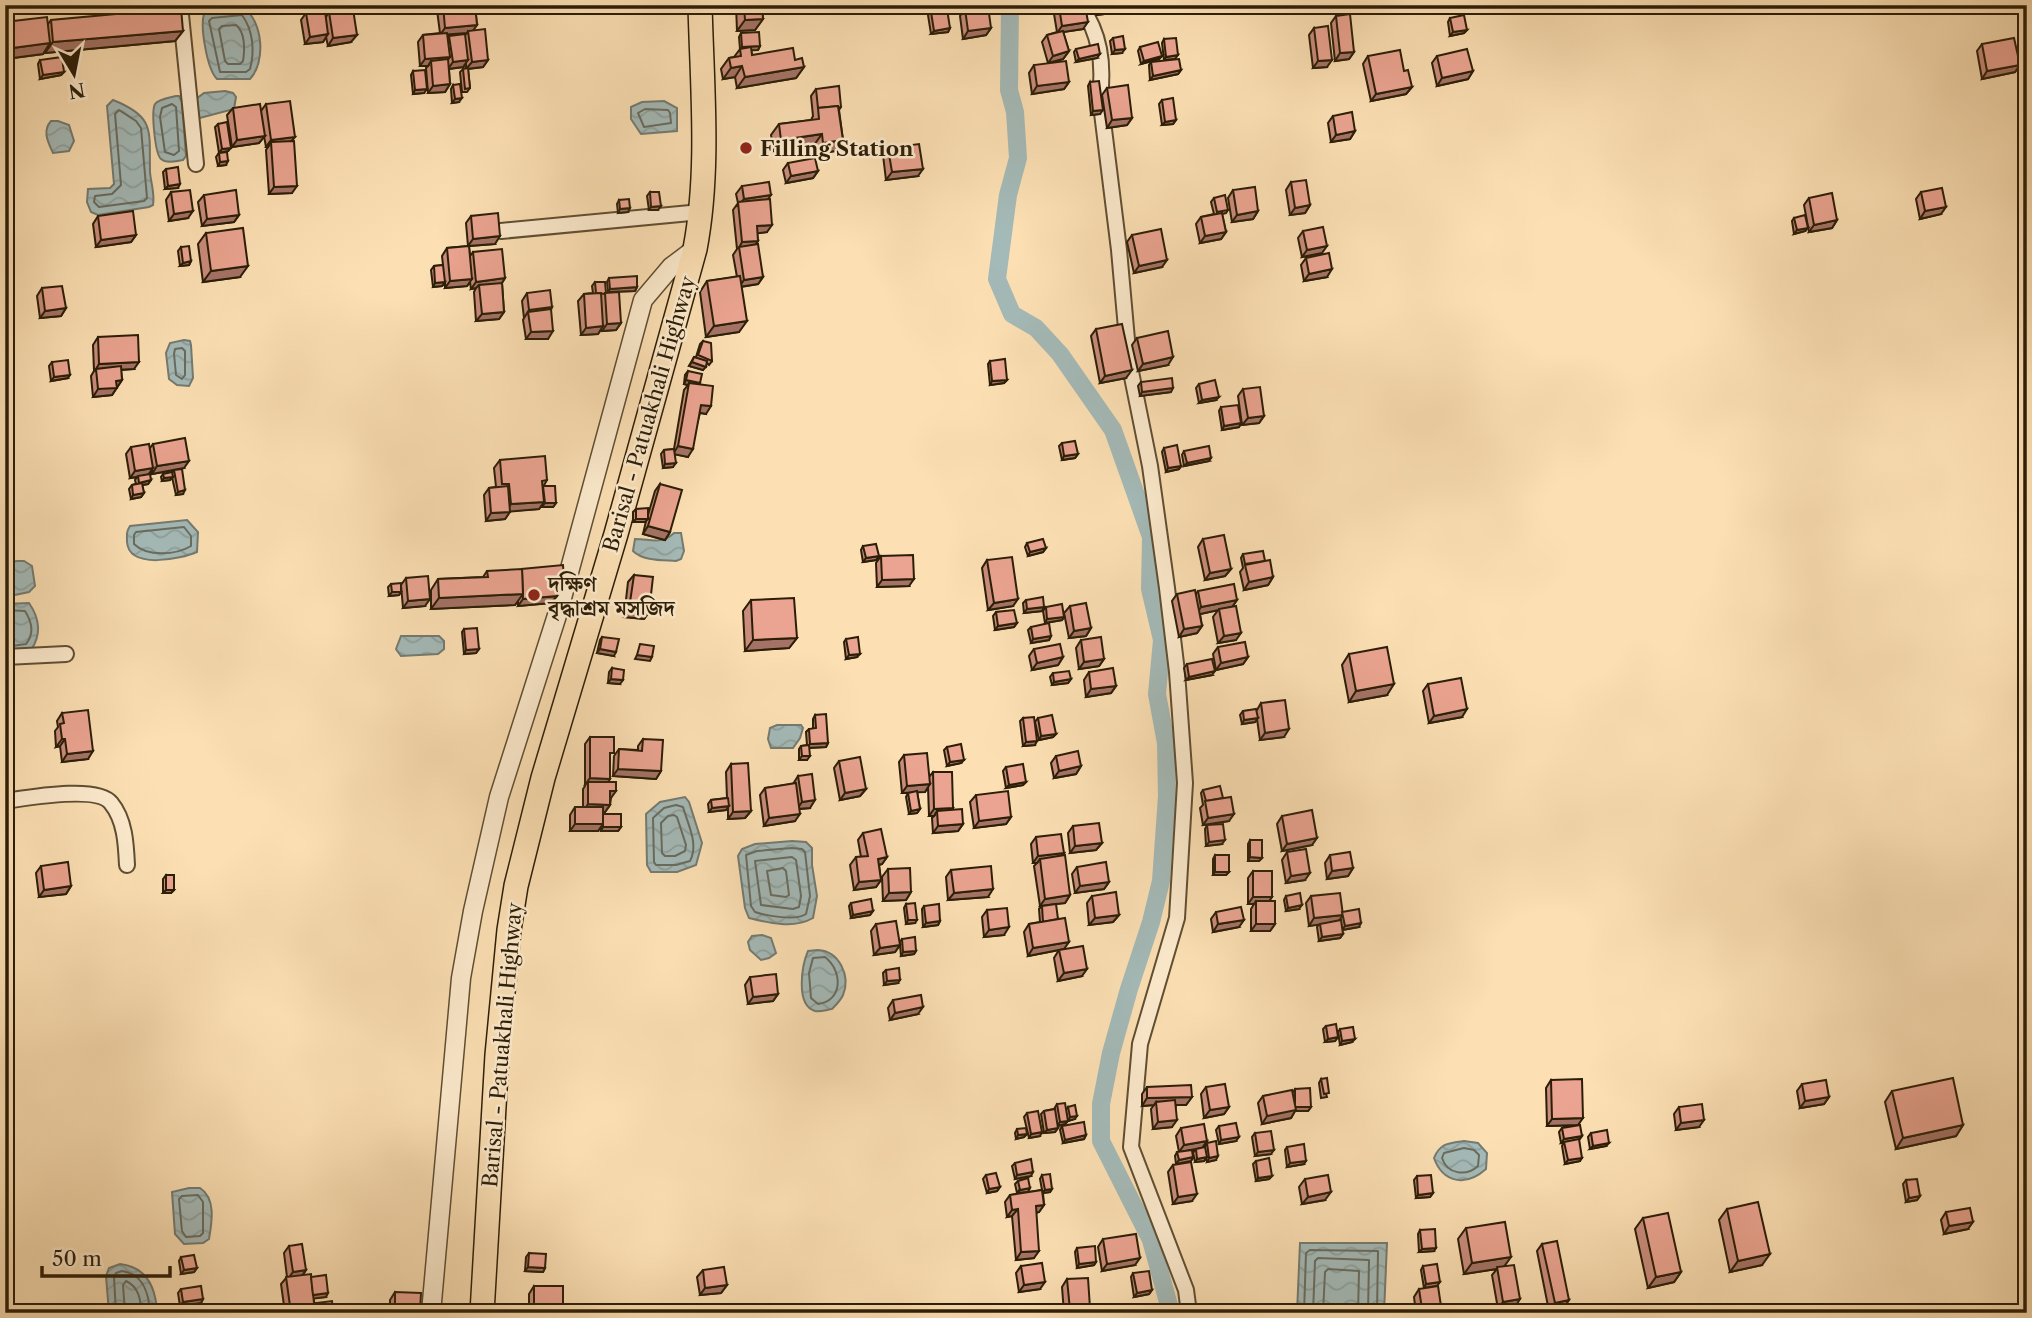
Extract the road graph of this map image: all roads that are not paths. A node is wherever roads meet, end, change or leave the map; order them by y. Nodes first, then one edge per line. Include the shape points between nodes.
1 (180, 5) edge
2 (701, 5) edge
3 (1080, 5) edge
4 (196, 164) dead end
5 (701, 212) junction
6 (501, 231) edge
7 (695, 249) junction
8 (66, 654) dead end
9 (5, 657) edge
10 (5, 801) edge
11 (127, 865) dead end
12 (431, 1313) edge
13 (482, 1313) edge
14 (1189, 1313) edge

1 - 4 street
2 - 5 highway, Barisal - Patuakhali Highway
3 - 14 street via 1097,34 1103,72 1100,97 1129,362 1167,588 1185,783 1177,918 1140,1044 1130,1147 1186,1290
5 - 6 street
5 - 7 highway, Barisal - Patuakhali Highway
7 - 12 street via 671,267 643,300 559,609 496,808 461,978
7 - 13 highway, Barisal - Patuakhali Highway via 516,886 497,1055
8 - 9 street
10 - 11 street via 99,794 110,801 122,822

